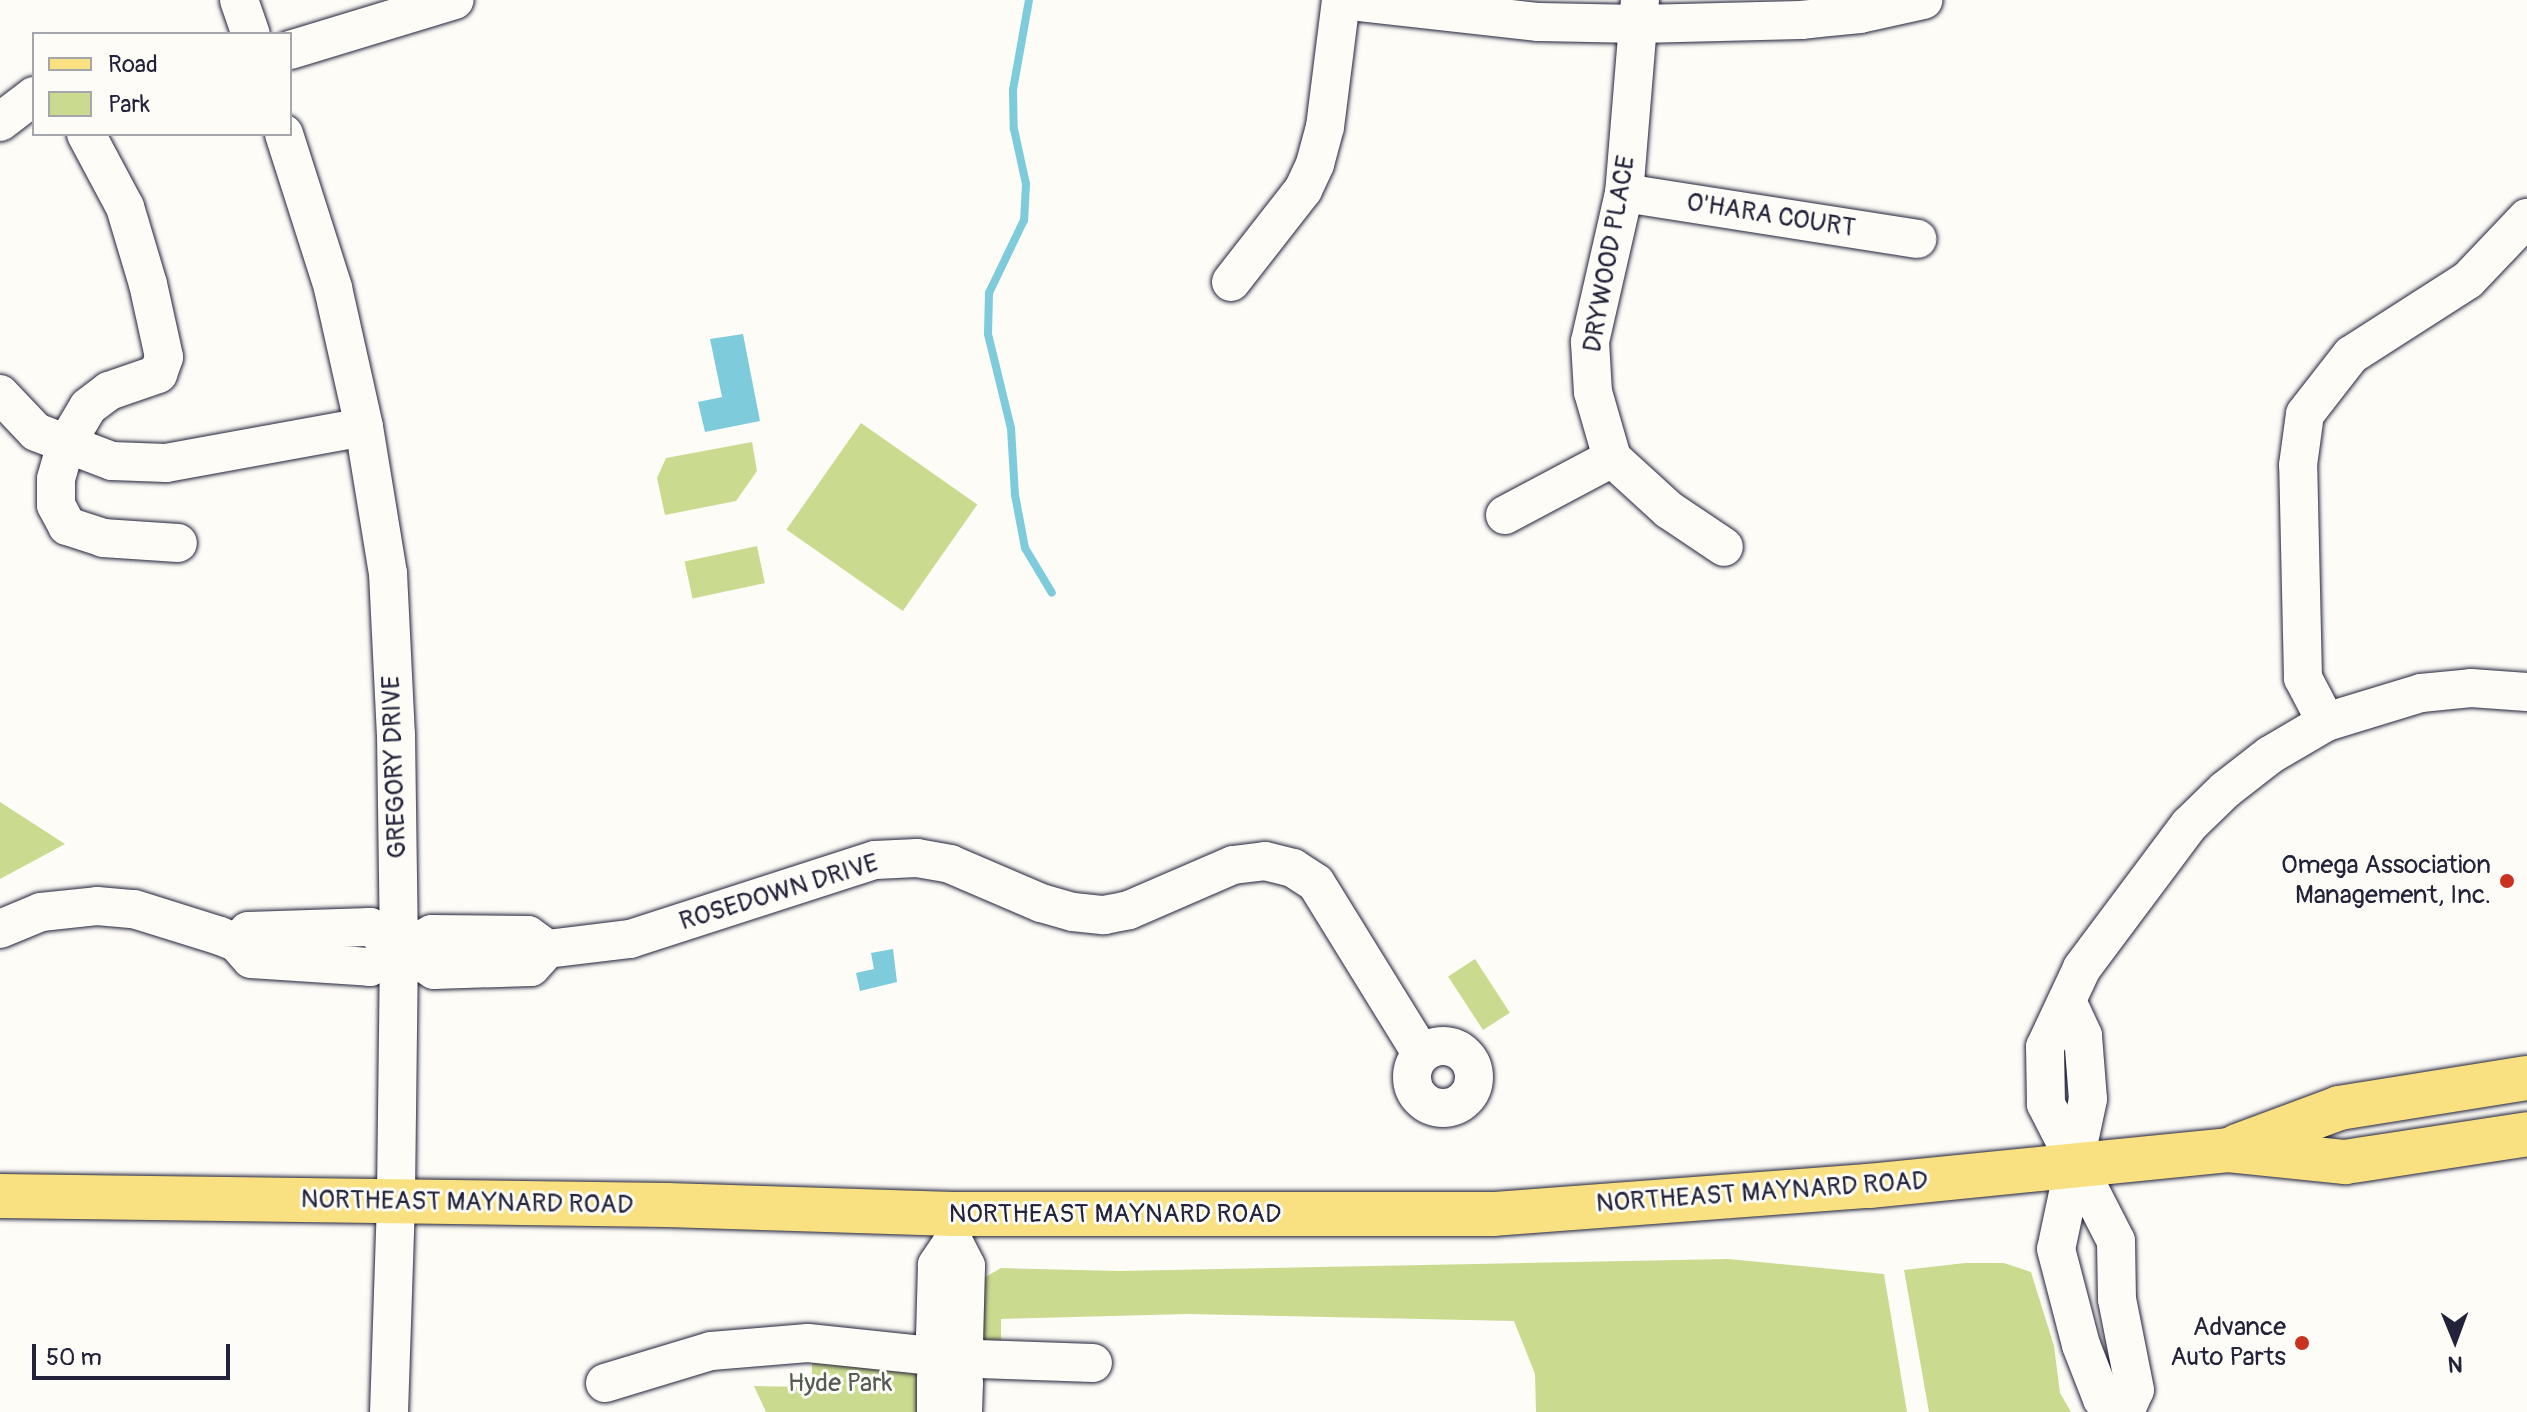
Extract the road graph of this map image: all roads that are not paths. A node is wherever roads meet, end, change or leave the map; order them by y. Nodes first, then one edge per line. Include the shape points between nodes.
1 (239, 0) edge
2 (455, 0) edge
3 (1341, 0) edge
4 (1923, 0) edge
5 (1640, 12) edge
6 (250, 32) edge
7 (292, 49) edge
8 (32, 98) edge
9 (0, 122) edge
10 (87, 136) edge
11 (285, 136) edge
12 (1624, 193) junction
13 (2527, 218) edge
14 (1917, 239) dead end
15 (1231, 282) dead end
16 (0, 394) edge
17 (364, 427) junction
18 (66, 444) junction
19 (1612, 458) junction
20 (1505, 515) dead end
21 (178, 543) dead end
22 (1724, 547) dead end
23 (2527, 692) edge
24 (2326, 722) junction
25 (0, 929) edge
26 (399, 949) junction
27 (1421, 1053) dead end
28 (2527, 1078) edge
29 (2527, 1134) edge
30 (2228, 1150) junction
31 (2076, 1167) junction
32 (0, 1196) edge
33 (396, 1202) junction
34 (953, 1228) junction
35 (950, 1358) junction
36 (1093, 1363) dead end
37 (605, 1383) dead end
38 (389, 1412) edge
39 (936, 1412) edge
40 (963, 1412) edge
41 (2123, 1412) edge

1 - 6 street
2 - 7 street
3 - 5 street via 1525,21
3 - 15 street via 1325,127 1315,164 1303,190
4 - 5 street via 1801,20
5 - 12 street, DRYWOOD PLACE
8 - 9 street
10 - 18 street via 125,207 164,357 158,374 109,391 88,407
11 - 17 street, GREGORY DRIVE via 333,288
12 - 14 street, O'HARA COURT
12 - 19 street, DRYWOOD PLACE via 1590,342 1593,392
13 - 24 street via 2468,280 2351,355 2305,414 2298,465 2303,678
16 - 18 street via 36,432
17 - 18 street via 166,463 112,461
17 - 26 street, GREGORY DRIVE via 388,573
18 - 21 street via 56,479 56,505 67,526 141,544
19 - 20 street
19 - 22 street via 1669,510
23 - 24 street via 2485,688 2421,693
24 - 31 street via 2270,755 2189,825 2082,968 2045,1047 2046,1104
25 - 26 street via 41,912 97,906 134,909 237,943 251,959 370,967
26 - 27 street, ROSEDOWN DRIVE via 434,970 531,967 547,949 630,939 875,860 917,858 950,864 1041,903 1104,915 1129,910 1233,865 1265,861 1293,868 1316,883
26 - 33 street, GREGORY DRIVE
28 - 30 main road, NORTHEAST MAYNARD ROAD via 2339,1108
29 - 30 main road, NORTHEAST MAYNARD ROAD via 2345,1162
30 - 31 main road, NORTHEAST MAYNARD ROAD
31 - 34 main road, NORTHEAST MAYNARD ROAD via 1494,1214
31 - 41 street via 2116,1241 2117,1299 2135,1390
31 - 41 street via 2056,1249 2102,1399
32 - 33 main road, NORTHEAST MAYNARD ROAD
33 - 34 main road, NORTHEAST MAYNARD ROAD
33 - 38 street, GREGORY DRIVE
34 - 35 street via 966,1266 964,1343
35 - 36 street
35 - 37 street via 808,1343 763,1346 711,1351
35 - 39 street via 936,1378
35 - 40 street via 964,1383

